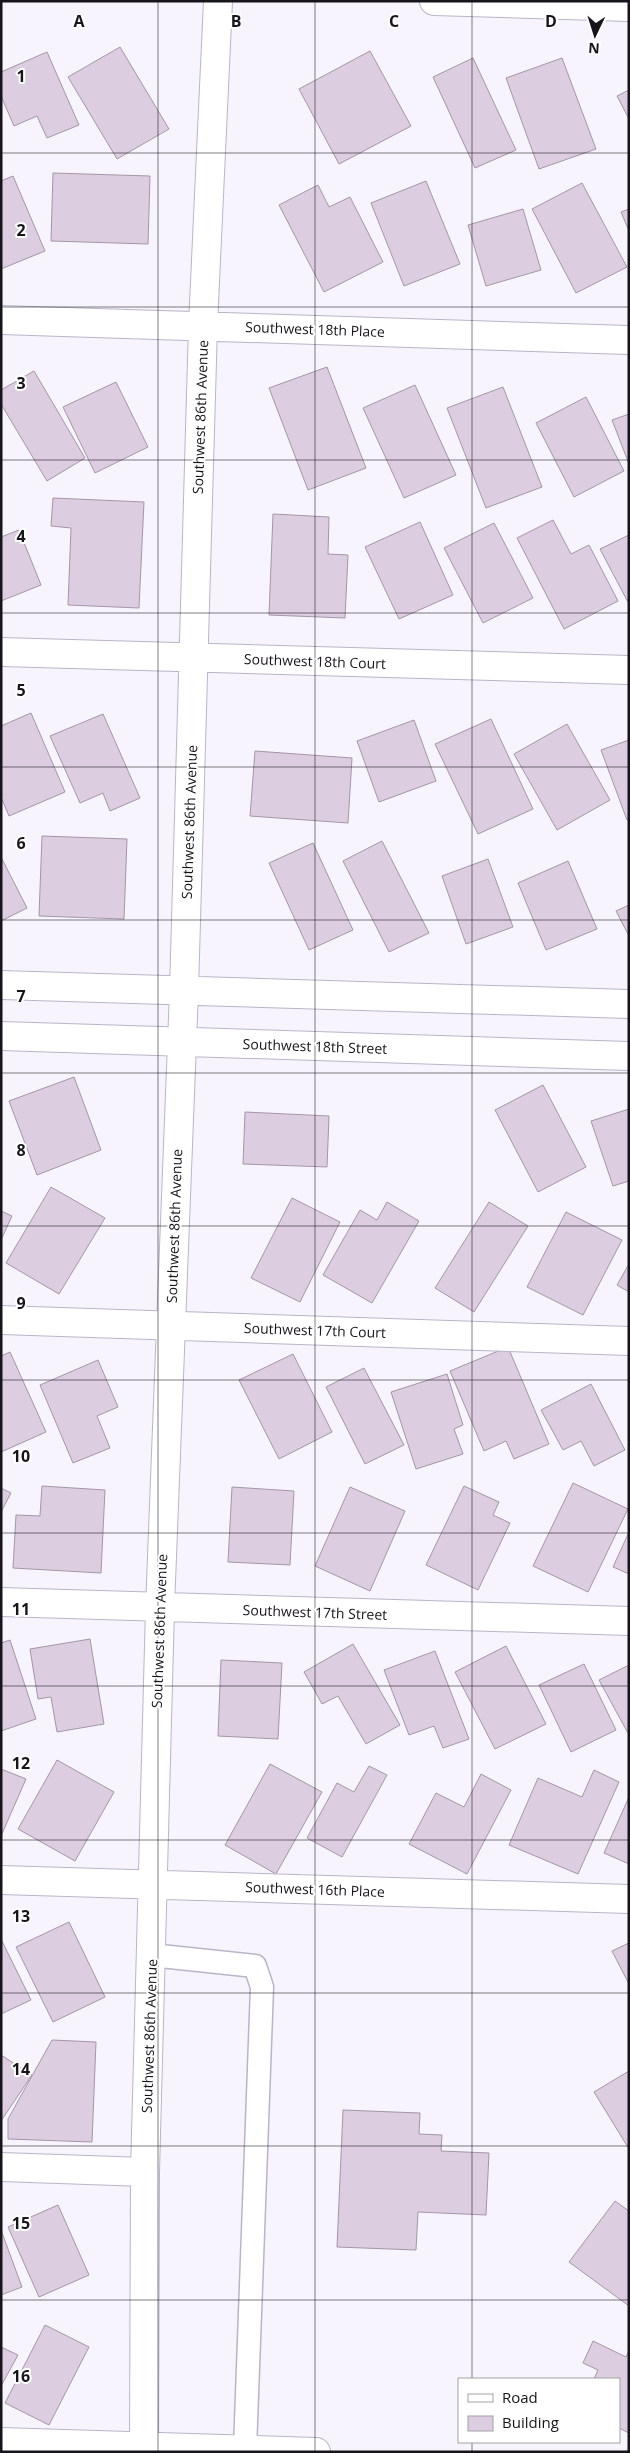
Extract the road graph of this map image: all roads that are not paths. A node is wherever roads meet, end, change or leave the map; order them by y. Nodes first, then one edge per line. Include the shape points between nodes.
1 (218, 1) edge
2 (434, 1) edge
3 (629, 7) edge
4 (1, 320) edge
5 (203, 326) junction
6 (629, 340) edge
7 (1, 652) edge
8 (194, 658) junction
9 (629, 670) edge
10 (1, 985) edge
11 (184, 991) junction
12 (629, 1004) edge
13 (1, 1036) edge
14 (182, 1042) junction
15 (629, 1056) edge
16 (1, 1320) edge
17 (170, 1325) junction
18 (629, 1340) edge
19 (1, 1602) edge
20 (160, 1608) junction
21 (629, 1621) edge
22 (1, 1880) edge
23 (153, 1884) junction
24 (629, 1899) edge
25 (151, 1956) junction
26 (1, 2167) edge
27 (145, 2172) junction
28 (1, 2442) edge
29 (144, 2448) edge
30 (245, 2449) junction
31 (316, 2452) edge

1 - 5 street, Southwest 86th Avenue
2 - 3 street
4 - 5 street, Southwest 18th Place
5 - 6 street, Southwest 18th Place
5 - 8 street, Southwest 86th Avenue
7 - 8 street, Southwest 18th Court
8 - 9 street, Southwest 18th Court
8 - 11 street, Southwest 86th Avenue
10 - 11 street
11 - 12 street
11 - 14 street, Southwest 86th Avenue
13 - 14 street, Southwest 18th Street
14 - 15 street, Southwest 18th Street
14 - 17 street, Southwest 86th Avenue
16 - 17 street, Southwest 17th Court
17 - 18 street, Southwest 17th Court
17 - 20 street, Southwest 86th Avenue
19 - 20 street, Southwest 17th Street
20 - 21 street, Southwest 17th Street
20 - 23 street, Southwest 86th Avenue
22 - 23 street, Southwest 16th Place
23 - 24 street, Southwest 16th Place
23 - 25 street, Southwest 86th Avenue
25 - 27 street, Southwest 86th Avenue
25 - 30 lane via 255,1966 262,1987
26 - 27 street
27 - 29 street, Southwest 86th Avenue
28 - 29 street
29 - 30 street
30 - 31 street

